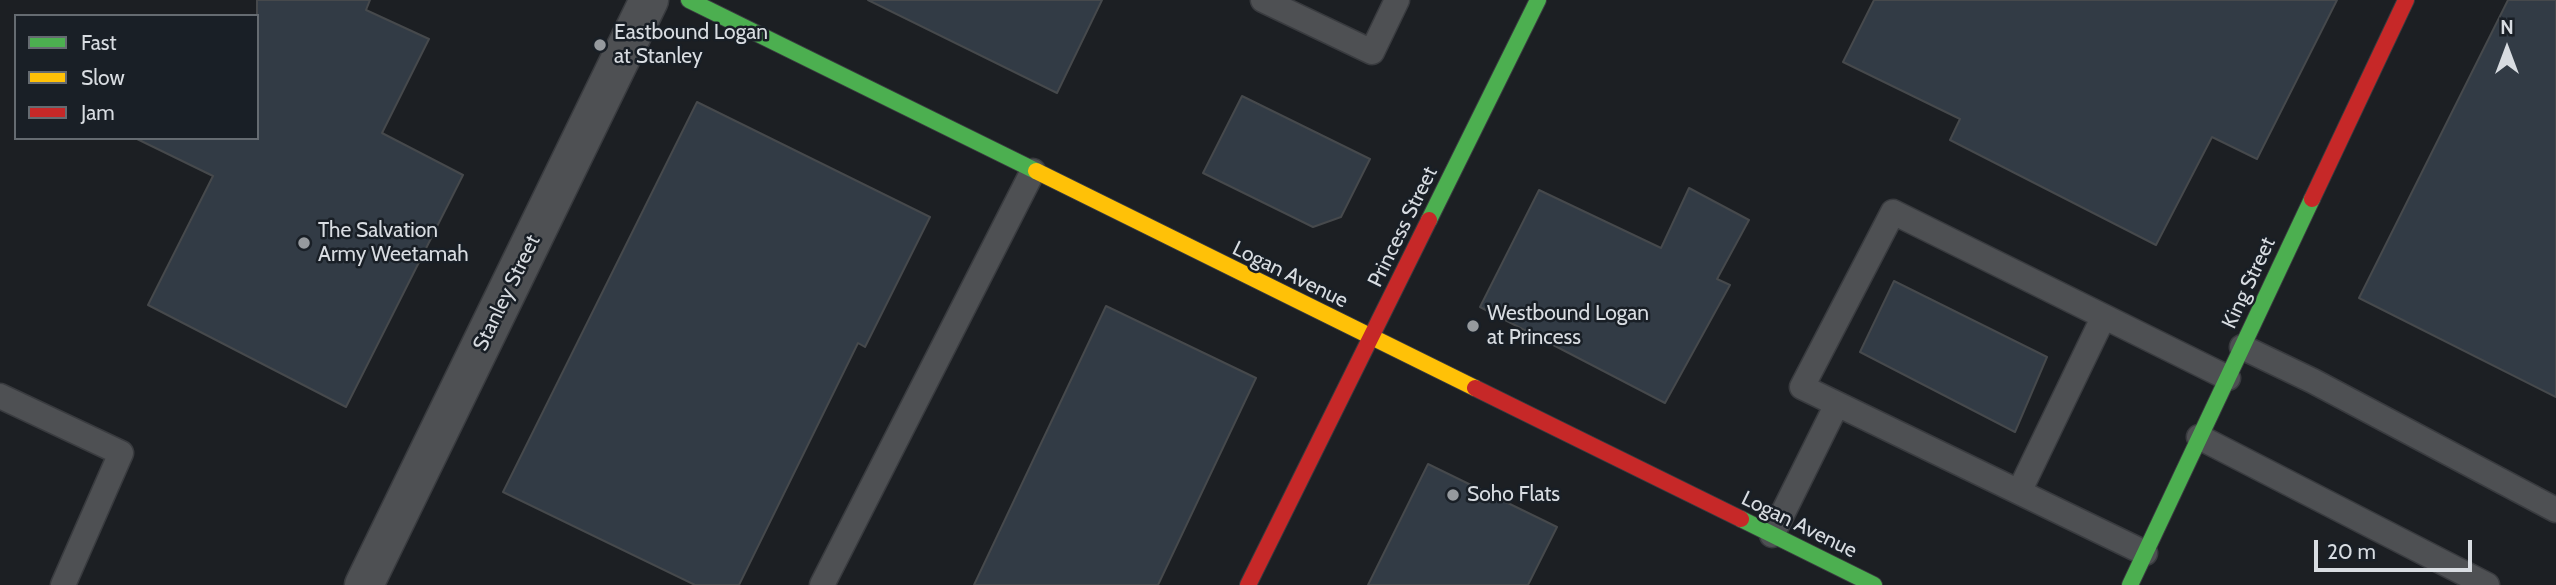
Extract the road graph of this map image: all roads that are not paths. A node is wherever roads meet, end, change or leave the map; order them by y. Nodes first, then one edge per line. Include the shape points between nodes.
1 (649, 0) edge
2 (689, 0) edge
3 (1263, 0) edge
4 (1397, 0) edge
5 (1538, 0) edge
6 (2406, 0) edge
7 (1033, 171) junction
8 (2103, 318) junction
9 (1372, 339) junction
10 (2242, 346) junction
11 (2228, 378) junction
12 (0, 396) edge
13 (1837, 404) junction
14 (2199, 437) junction
15 (2019, 492) junction
16 (2556, 510) edge
17 (1772, 535) junction
18 (2145, 553) junction
19 (63, 585) edge
20 (365, 585) edge
21 (822, 585) edge
22 (1248, 585) edge
23 (1874, 585) edge
24 (2130, 585) edge
25 (2487, 585) edge

1 - 20 street, Stanley Street
2 - 7 main road, Logan Avenue
3 - 4 lane via 1372,52
5 - 9 main road, Princess Street
6 - 10 main road, King Street
7 - 9 main road, Logan Avenue
7 - 21 lane
8 - 11 lane
8 - 13 lane via 1893,212 1802,387
8 - 15 lane
9 - 17 main road, Logan Avenue
9 - 22 main road, Princess Street
10 - 11 main road, King Street
10 - 16 lane
11 - 14 main road, King Street
12 - 19 lane via 121,453
13 - 15 lane
13 - 17 lane
14 - 18 main road, King Street
14 - 25 lane
15 - 18 lane
17 - 23 main road, Logan Avenue
18 - 24 main road, King Street

